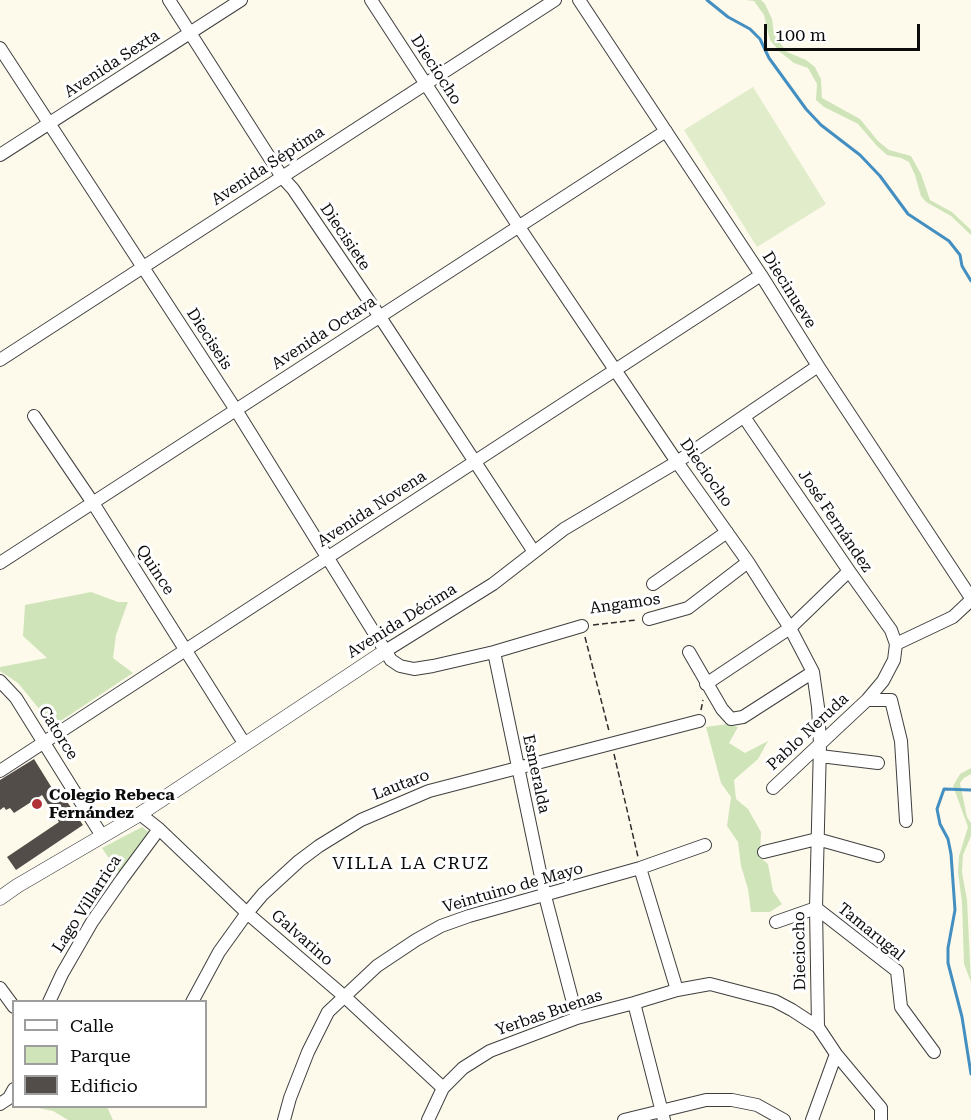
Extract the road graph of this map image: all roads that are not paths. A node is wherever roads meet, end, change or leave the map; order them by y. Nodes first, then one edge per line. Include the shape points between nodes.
1 (169, 0) edge
2 (241, 0) edge
3 (371, 0) edge
4 (555, 0) edge
5 (579, 0) edge
6 (190, 33) junction
7 (0, 48) edge
8 (426, 84) junction
9 (49, 123) junction
10 (666, 131) junction
11 (0, 155) edge
12 (282, 177) junction
13 (519, 227) junction
14 (143, 267) junction
15 (761, 275) junction
16 (380, 317) junction
17 (0, 360) edge
18 (818, 366) junction
19 (617, 370) junction
20 (236, 410) junction
21 (34, 416) dead end
22 (744, 417) junction
23 (677, 462) junction
24 (475, 463) junction
25 (93, 503) junction
26 (727, 532) junction
27 (534, 552) junction
28 (329, 556) junction
29 (748, 562) junction
30 (0, 563) edge
31 (849, 571) junction
32 (653, 584) dead end
33 (971, 599) edge
34 (649, 619) road end
35 (582, 626) road end
36 (790, 628) junction
37 (896, 644) junction
38 (186, 649) junction
39 (387, 650) junction
40 (494, 652) junction
41 (689, 652) dead end
42 (813, 672) junction
43 (0, 681) edge
44 (706, 684) junction
45 (867, 700) junction
46 (699, 722) road end
47 (45, 743) junction
48 (244, 743) junction
49 (820, 750) junction
50 (878, 763) dead end
51 (517, 767) junction
52 (0, 771) edge
53 (773, 788) dead end
54 (140, 814) junction
55 (906, 821) dead end
56 (159, 829) junction
57 (102, 836) junction
58 (817, 839) junction
59 (705, 845) dead end
60 (764, 852) dead end
61 (878, 856) dead end
62 (640, 868) junction
63 (545, 896) junction
64 (0, 898) edge
65 (816, 908) junction
66 (247, 913) junction
67 (776, 922) dead end
68 (0, 988) edge
69 (676, 990) junction
70 (345, 997) junction
71 (50, 1000) edge
72 (193, 1000) edge
73 (12, 1004) edge
74 (634, 1004) junction
75 (577, 1018) junction
76 (818, 1027) junction
77 (934, 1052) dead end
78 (836, 1054) junction
79 (443, 1088) junction
80 (12, 1093) edge
81 (0, 1104) edge
82 (663, 1116) edge
83 (284, 1120) edge
84 (428, 1120) edge
85 (624, 1120) edge
86 (784, 1120) edge
87 (812, 1120) edge
88 (881, 1120) edge

1 - 6 street, Diecisiete
2 - 6 street, Avenida Sexta
3 - 8 street, Dieciocho
4 - 8 street, Avenida Séptima
5 - 10 street, Diecinueve
6 - 9 street, Avenida Sexta
6 - 12 street, Diecisiete
7 - 9 street, Dieciseis
8 - 12 street, Avenida Séptima
8 - 13 street, Dieciocho
9 - 11 street, Avenida Sexta
9 - 14 street, Dieciseis
10 - 13 street, Avenida Octava
10 - 15 street, Diecinueve
12 - 14 street, Avenida Séptima
12 - 16 street, Diecisiete
13 - 16 street, Avenida Octava
13 - 19 street, Dieciocho
14 - 17 street, Avenida Séptima
14 - 20 street, Dieciseis
15 - 18 street, Diecinueve
15 - 19 street, Avenida Novena
16 - 20 street, Avenida Octava
16 - 24 street, Diecisiete
18 - 22 street, Avenida Décima
18 - 33 street, Diecinueve
19 - 23 street, Dieciocho
19 - 24 street, Avenida Novena
20 - 25 street, Avenida Octava
20 - 28 street, Dieciseis
21 - 25 street, Quince
22 - 23 street, Avenida Décima
22 - 31 street, José Fernández
23 - 26 street, Dieciocho
23 - 27 street, Avenida Décima via 564,529
24 - 27 street, Diecisiete
24 - 28 street, Avenida Novena
25 - 30 street, Avenida Octava
25 - 38 street, Quince
26 - 29 street, Dieciocho
26 - 32 street
27 - 39 street, Avenida Décima via 493,584
28 - 38 street, Avenida Novena
28 - 39 street, Dieciseis
29 - 34 street, Angamos via 688,608
29 - 36 street, Dieciocho
31 - 36 street
31 - 37 street, José Fernández via 891,630
33 - 37 street via 953,617
35 - 40 street, Angamos
36 - 42 street, Dieciocho
36 - 44 street
37 - 45 street, Pablo Neruda via 894,660
38 - 47 street, Avenida Novena
38 - 48 street, Quince
39 - 40 street via 400,666 414,669
39 - 48 street, Avenida Décima
40 - 51 street, Esmeralda
41 - 44 street
42 - 44 street via 743,717 731,719
42 - 49 street, Dieciocho
43 - 47 street, Catorce
45 - 49 street, Pablo Neruda
45 - 55 street via 891,700 901,741
46 - 51 street, Lautaro
47 - 52 street, Avenida Novena
47 - 57 street, Catorce
48 - 54 street, Avenida Décima
49 - 50 street
49 - 53 street, Pablo Neruda
49 - 58 street, Dieciocho
51 - 63 street, Esmeralda
51 - 66 street, Lautaro via 429,791 361,820 299,861
54 - 56 street, Galvarino
54 - 57 street, Avenida Décima
56 - 66 street, Galvarino
56 - 71 street, Lago Villarrica via 93,922
57 - 64 street, Avenida Décima
58 - 60 street
58 - 61 street
58 - 65 street, Dieciocho
59 - 62 street, Veintuino de Mayo
62 - 63 street, Veintuino de Mayo
62 - 69 street
63 - 70 street, Veintuino de Mayo via 441,927 377,966
63 - 75 street, Esmeralda
65 - 67 street, Tamarugal
65 - 76 street, Dieciocho
65 - 77 street, Tamarugal via 897,971 901,1007
66 - 70 street, Galvarino
66 - 72 street, Lautaro via 219,952
68 - 73 street
69 - 74 street, Yerbas Buenas
69 - 76 street, Yerbas Buenas via 710,984 732,989 775,1001
70 - 79 street, Galvarino
70 - 83 street, Veintuino de Mayo via 328,1012 308,1052
74 - 75 street, Yerbas Buenas
74 - 82 street
75 - 79 street, Yerbas Buenas via 490,1051 463,1068
76 - 78 street
78 - 87 street
78 - 88 street via 881,1108
79 - 84 street, Yerbas Buenas
80 - 81 street
82 - 85 street
82 - 86 street via 706,1100 732,1100 758,1105

